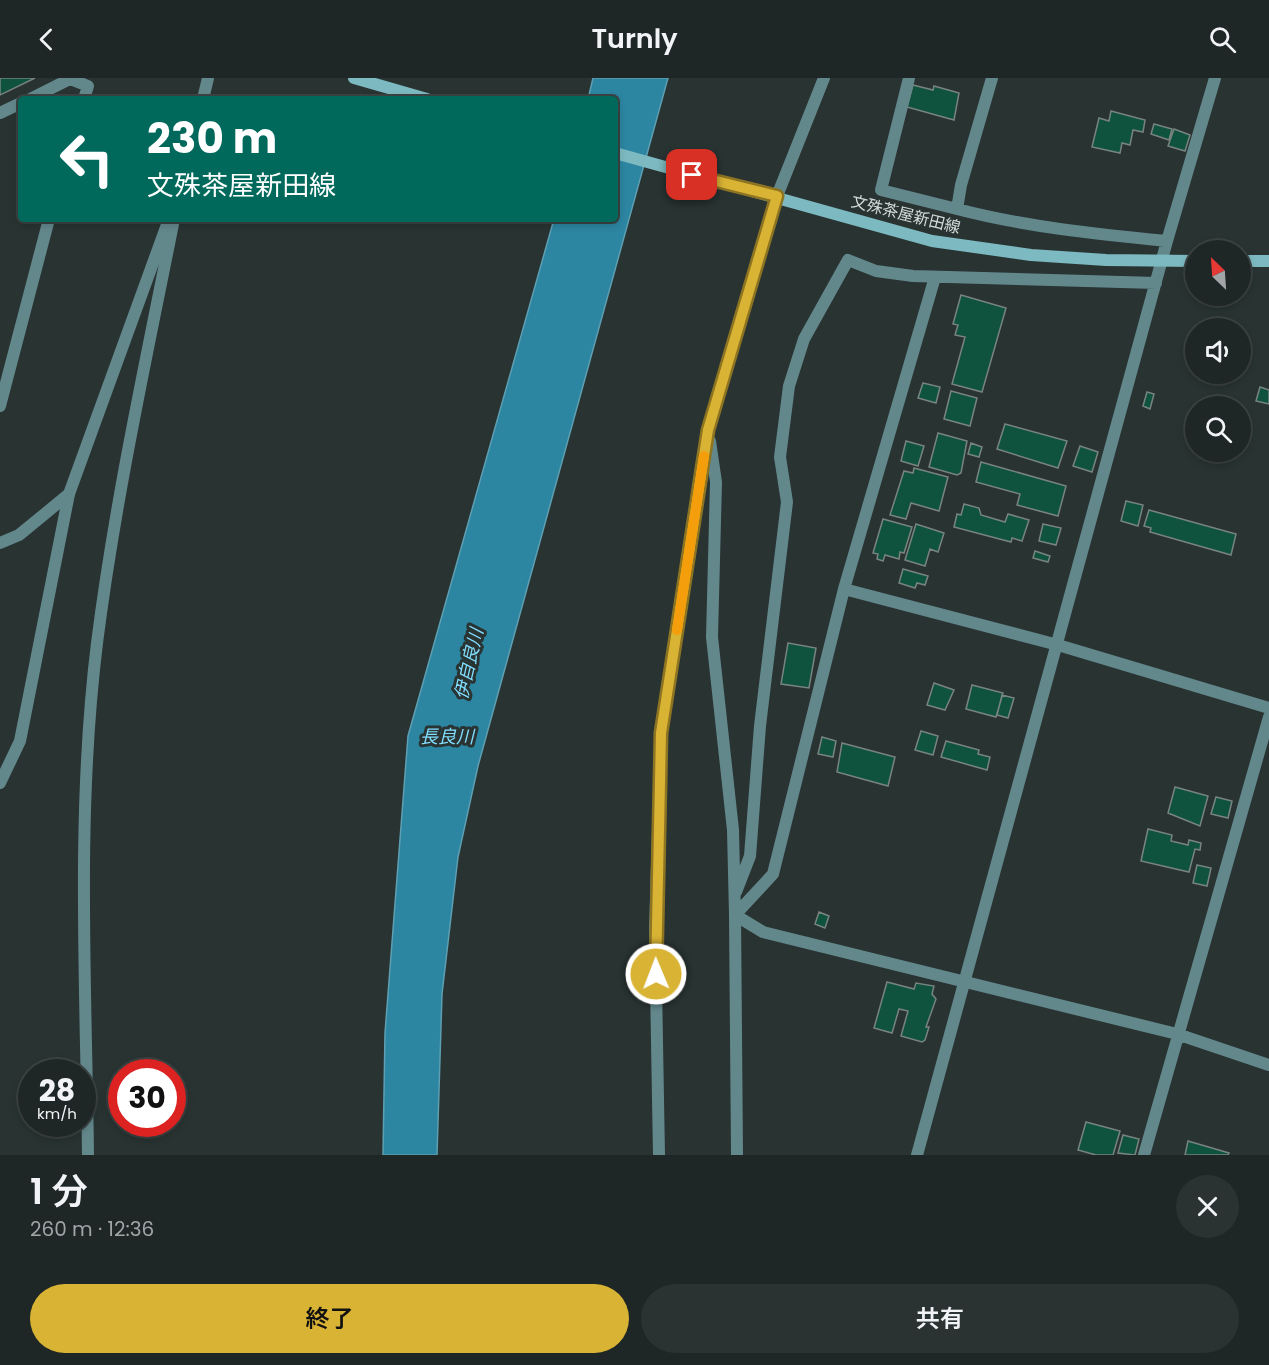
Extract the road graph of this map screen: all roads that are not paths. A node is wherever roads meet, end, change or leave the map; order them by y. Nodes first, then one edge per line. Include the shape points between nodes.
1 (208, 78) edge
2 (354, 78) edge
3 (824, 78) edge
4 (909, 78) edge
5 (992, 78) edge
6 (1215, 78) edge
7 (70, 79) edge
8 (36, 96) edge
9 (85, 96) edge
10 (204, 96) edge
11 (417, 96) edge
12 (18, 104) edge
13 (0, 113) edge
14 (618, 154) edge
15 (777, 196) junction
16 (957, 209) junction
17 (47, 222) edge
18 (168, 222) edge
19 (173, 222) edge
20 (1167, 241) junction
21 (1162, 261) junction
22 (1185, 261) edge
23 (1251, 261) edge
24 (1269, 261) edge
25 (935, 277) junction
26 (1156, 283) junction
27 (0, 406) edge
28 (708, 430) junction
29 (69, 494) junction
30 (0, 543) edge
31 (844, 589) junction
32 (1058, 645) junction
33 (1269, 708) edge
34 (1269, 717) edge
35 (0, 783) edge
36 (736, 892) junction
37 (735, 915) junction
38 (966, 984) junction
39 (1177, 1034) junction
40 (1269, 1065) edge
41 (88, 1155) edge
42 (659, 1155) edge
43 (737, 1155) edge
44 (917, 1155) edge
45 (1144, 1155) edge

1 - 10 street
2 - 11 main road
3 - 15 street
4 - 16 street via 881,190
5 - 16 street
6 - 20 street
7 - 8 street
7 - 9 street via 88,86
12 - 13 street
14 - 15 main road, 文殊茶屋新田線
15 - 21 main road, 文殊茶屋新田線 via 932,240 1030,255
15 - 28 street
16 - 20 street via 1006,222
17 - 27 street
18 - 29 street
19 - 41 street via 128,450 97,645 83,836
20 - 21 street
21 - 22 main road, 文殊茶屋新田線
21 - 26 street
23 - 24 main road
25 - 26 street
25 - 31 street
25 - 36 street via 876,271 848,260 804,339 792,377 780,457 787,502 760,726 750,856
26 - 32 street
28 - 36 street via 716,482 712,637
28 - 42 street via 661,733 655,929
29 - 30 street via 19,535
29 - 35 street via 20,741
31 - 32 street
31 - 37 street via 773,874
32 - 33 street
32 - 38 street
34 - 39 street
36 - 37 street
37 - 38 street via 763,932
37 - 43 street
38 - 39 street
38 - 44 street
39 - 40 street
39 - 45 street

